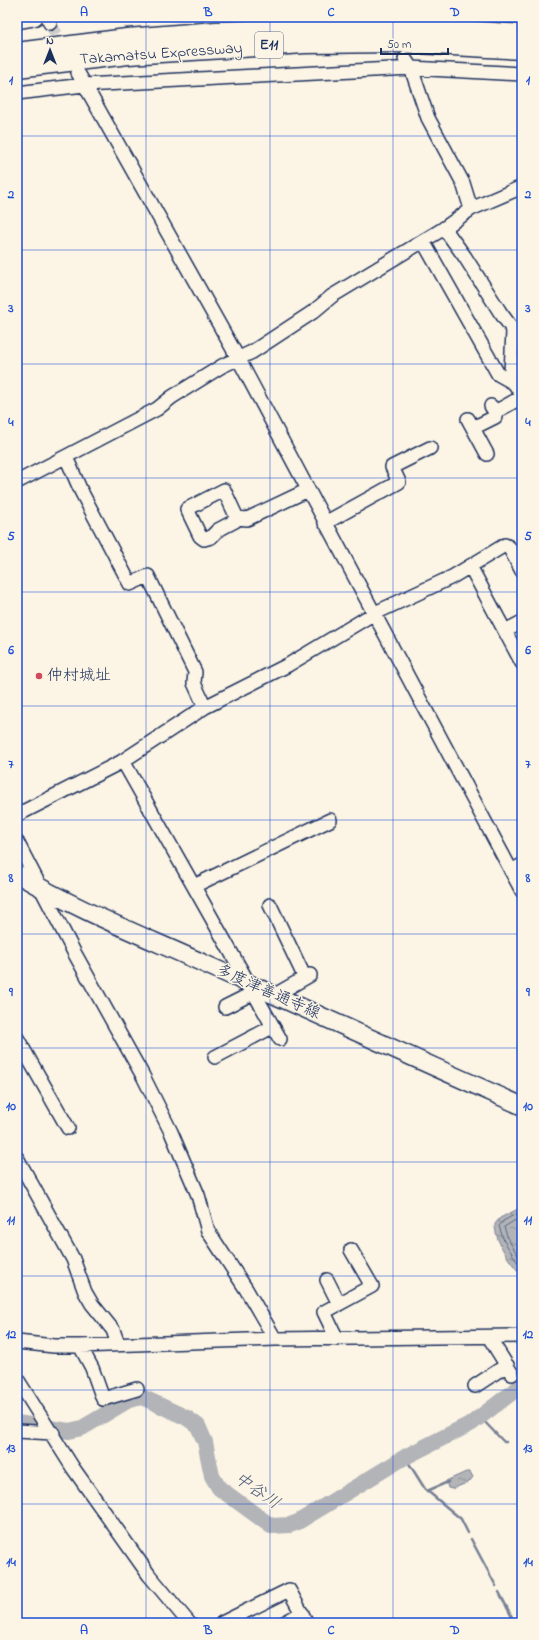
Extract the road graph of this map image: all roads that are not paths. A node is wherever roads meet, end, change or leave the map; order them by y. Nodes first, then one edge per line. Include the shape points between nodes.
1 (34, 17) edge
2 (17, 20) edge
3 (522, 35) edge
4 (522, 49) edge
5 (17, 52) edge
6 (408, 63) junction
7 (17, 67) edge
8 (78, 73) dead end
9 (522, 74) edge
10 (84, 85) junction
11 (17, 93) edge
12 (522, 187) edge
13 (471, 209) junction
14 (444, 228) junction
15 (423, 241) junction
16 (513, 332) junction
17 (522, 342) edge
18 (238, 358) junction
19 (522, 365) edge
20 (507, 374) junction
21 (522, 396) edge
22 (430, 448) dead end
23 (487, 454) dead end
24 (66, 457) junction
25 (17, 482) edge
26 (308, 490) junction
27 (237, 518) dead end
28 (325, 523) junction
29 (470, 566) junction
30 (522, 571) edge
31 (373, 614) junction
32 (522, 622) edge
33 (505, 632) junction
34 (522, 663) edge
35 (205, 707) junction
36 (122, 761) junction
37 (17, 816) edge
38 (330, 820) dead end
39 (17, 842) edge
40 (517, 868) edge
41 (17, 874) edge
42 (194, 886) junction
43 (40, 888) junction
44 (522, 891) edge
45 (270, 905) dead end
46 (250, 988) junction
47 (274, 995) junction
48 (225, 1007) dead end
49 (272, 1027) junction
50 (17, 1038) edge
51 (280, 1038) dead end
52 (215, 1057) dead end
53 (522, 1106) edge
54 (68, 1128) dead end
55 (17, 1158) edge
56 (351, 1250) dead end
57 (327, 1280) dead end
58 (339, 1304) junction
59 (522, 1336) edge
60 (489, 1337) junction
61 (275, 1339) junction
62 (337, 1339) junction
63 (17, 1342) edge
64 (118, 1344) junction
65 (80, 1346) junction
66 (17, 1379) edge
67 (475, 1386) dead end
68 (136, 1389) dead end
69 (17, 1431) edge
70 (53, 1433) junction
71 (305, 1618) edge
72 (189, 1623) edge
73 (222, 1623) edge
74 (284, 1623) edge

1 - 2 main road
3 - 5 highway, Takamatsu Expressway / E11 via 397,26 216,32
4 - 7 highway, Takamatsu Expressway / E11 via 399,42 305,43 128,54
6 - 9 street
6 - 10 street
6 - 13 street via 428,118 463,183
8 - 10 street
10 - 11 street
10 - 18 street
12 - 13 street
13 - 14 street
14 - 15 street
14 - 16 street
15 - 18 street via 332,296 252,352
15 - 20 street via 498,374
16 - 17 street
16 - 20 street
18 - 24 street via 172,397 157,409
18 - 26 street
19 - 20 street
20 - 21 street
21 - 23 street via 493,409 495,417 471,423
22 - 28 street via 392,467 399,482
24 - 25 street
24 - 35 street via 130,584 148,576 195,672 194,683
26 - 27 street via 247,519
26 - 28 street
28 - 31 street
29 - 30 street via 506,545
29 - 31 street
29 - 33 street
31 - 35 street via 288,664
31 - 40 street
32 - 33 street
33 - 34 street
35 - 36 street
36 - 37 street
36 - 42 street
38 - 42 street
39 - 43 street
40 - 44 street
41 - 43 main road, 多度津善通寺線
42 - 46 street
43 - 46 main road, 多度津善通寺線 via 104,921
43 - 61 street via 168,1125 198,1195 208,1231
45 - 47 street via 281,940 307,977
46 - 47 main road, 多度津善通寺線
46 - 48 street
46 - 49 street
47 - 53 main road, 多度津善通寺線
49 - 51 street
49 - 52 street via 231,1043
50 - 54 street
55 - 64 street via 73,1259 85,1292 114,1330
56 - 58 street via 372,1286
57 - 58 street
58 - 62 street via 324,1312
59 - 60 street
60 - 62 street
60 - 67 street via 510,1369
61 - 62 street
61 - 64 street
63 - 65 street
64 - 65 street
65 - 68 street via 92,1368 103,1399
66 - 70 street
69 - 70 street
70 - 72 street via 73,1468 150,1575
71 - 73 street via 289,1590
71 - 74 street

